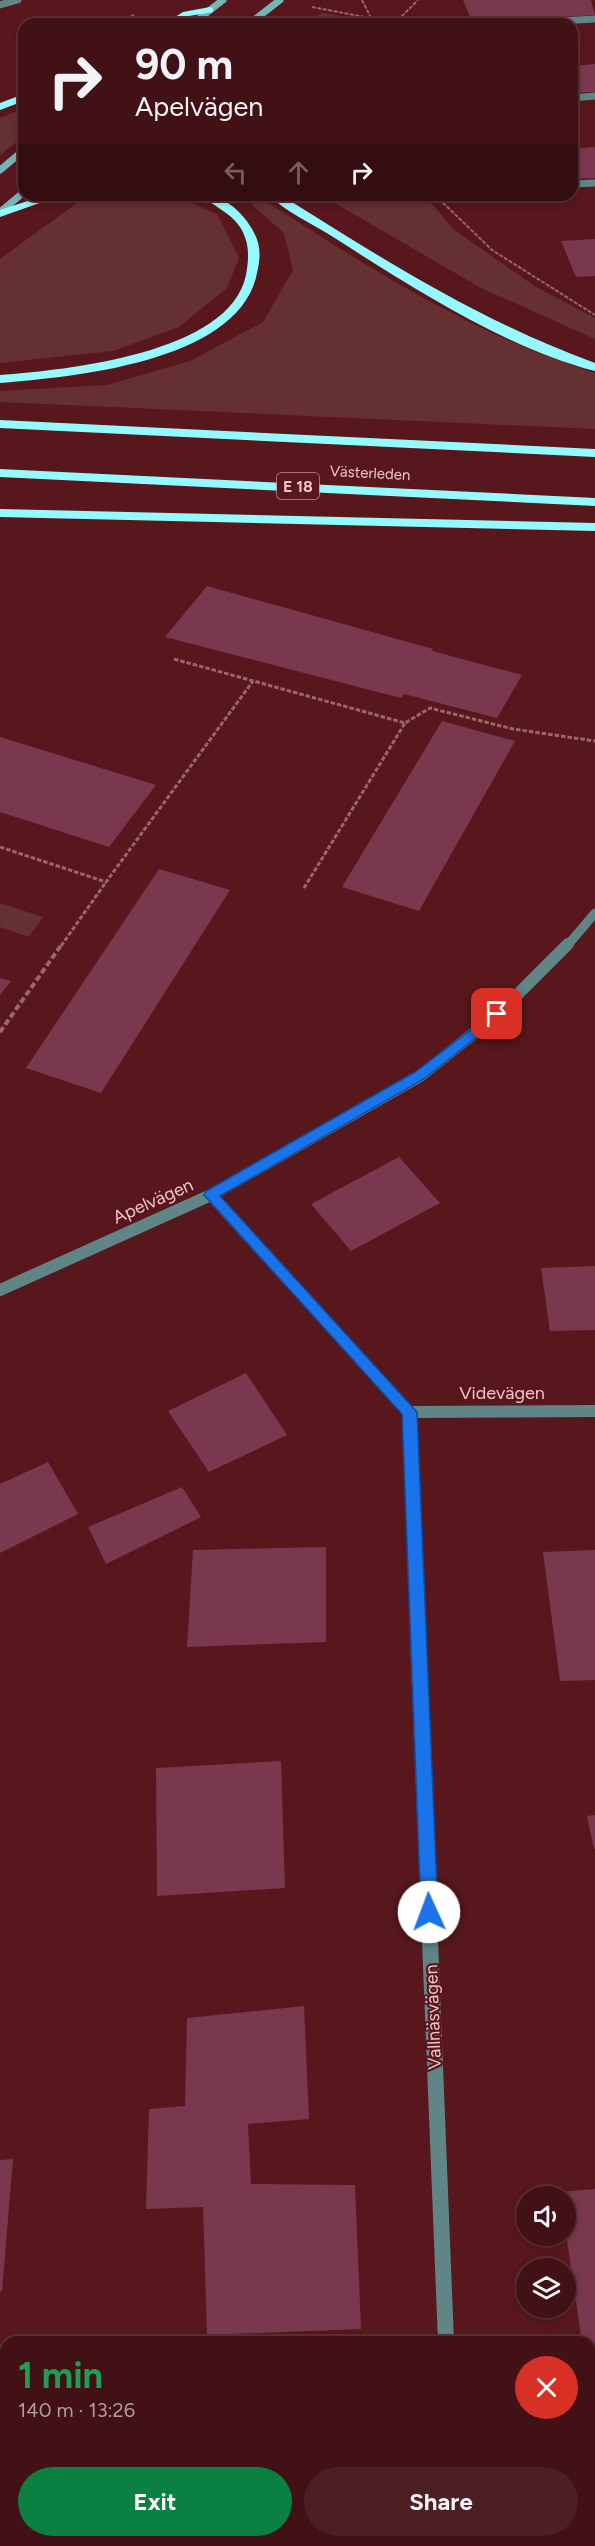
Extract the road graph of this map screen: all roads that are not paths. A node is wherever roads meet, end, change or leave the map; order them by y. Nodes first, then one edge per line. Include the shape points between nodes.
1 (18, 0) edge
2 (223, 0) edge
3 (280, 0) edge
4 (0, 5) edge
5 (210, 10) junction
6 (179, 18) edge
7 (200, 18) edge
8 (257, 18) edge
9 (595, 19) edge
10 (578, 20) edge
11 (595, 96) edge
12 (578, 97) edge
13 (18, 100) edge
14 (0, 107) edge
15 (18, 155) edge
16 (0, 170) edge
17 (595, 183) edge
18 (578, 184) edge
19 (18, 197) edge
20 (38, 201) edge
21 (217, 201) edge
22 (284, 201) edge
23 (0, 213) edge
24 (595, 367) edge
25 (0, 379) edge
26 (0, 424) edge
27 (595, 453) edge
28 (0, 472) edge
29 (595, 502) edge
30 (0, 513) edge
31 (45, 514) junction
32 (0, 518) edge
33 (595, 527) edge
34 (595, 913) edge
35 (211, 1195) junction
36 (0, 1290) edge
37 (595, 1411) edge
38 (409, 1412) junction
39 (446, 2336) edge

1 - 4 street
2 - 5 main road
3 - 8 main road
5 - 6 highway
5 - 7 main road
9 - 10 street
11 - 12 street
13 - 14 highway
15 - 16 main road
17 - 18 street
19 - 23 main road
20 - 23 highway
21 - 25 highway via 242,221 255,249 252,281 228,314 183,343 153,355 84,371
22 - 24 highway via 477,318
26 - 27 highway, Västerleden
28 - 29 highway, Västerleden / E 18
30 - 31 highway, E 18
31 - 32 highway, E 18
31 - 33 highway, E 18
34 - 35 street, Apelvägen via 497,1014 420,1076
35 - 36 street, Apelvägen
35 - 38 street
37 - 38 street, Videvägen
38 - 39 street, Vallnäsvägen

